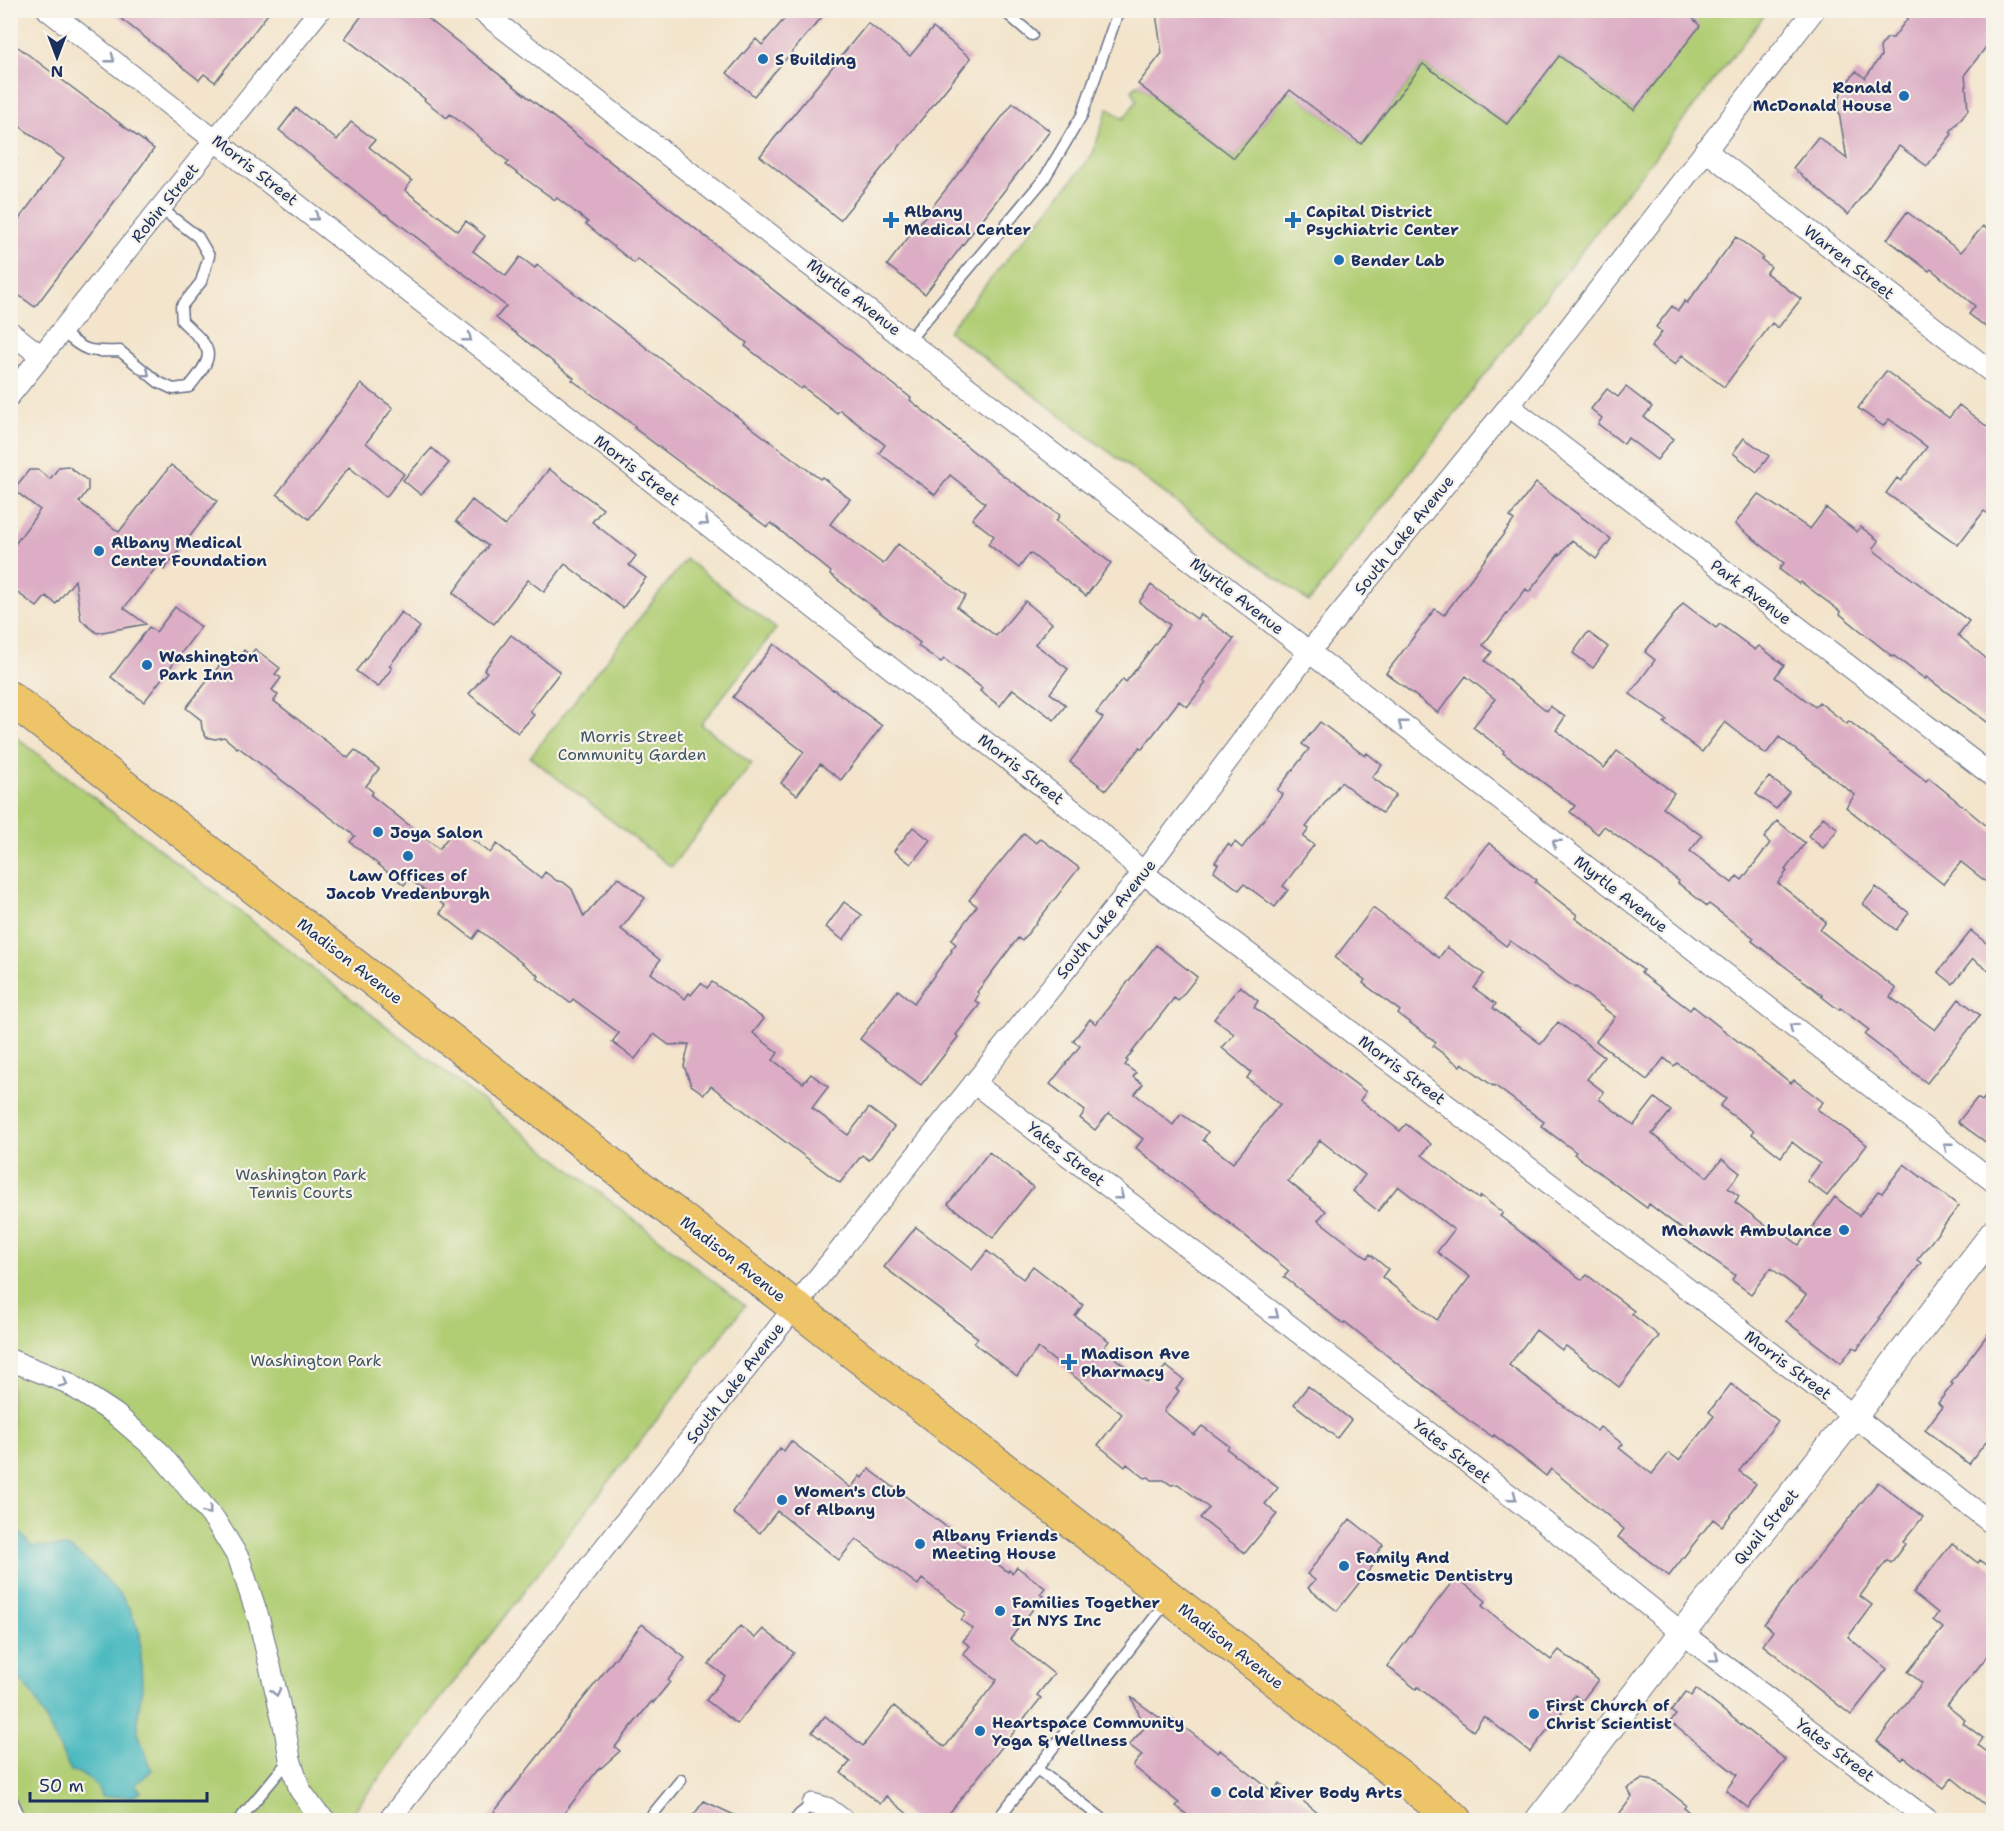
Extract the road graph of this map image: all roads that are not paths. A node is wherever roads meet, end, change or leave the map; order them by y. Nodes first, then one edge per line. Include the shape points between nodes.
1 (48, 10) edge
2 (320, 10) edge
3 (480, 10) edge
4 (1003, 10) edge
5 (1814, 10) edge
6 (1118, 12) dead end
7 (1032, 35) dead end
8 (216, 140) junction
9 (1705, 150) junction
10 (160, 208) junction
11 (62, 331) junction
12 (10, 332) edge
13 (909, 340) junction
14 (41, 356) junction
15 (1994, 374) edge
16 (10, 395) edge
17 (1509, 406) junction
18 (1309, 652) junction
19 (10, 698) edge
20 (1994, 777) edge
21 (1143, 873) junction
22 (974, 1083) junction
23 (1994, 1182) edge
24 (1994, 1233) edge
25 (795, 1307) junction
26 (10, 1359) edge
27 (1854, 1416) junction
28 (1994, 1526) edge
29 (1170, 1598) junction
30 (1682, 1633) junction
31 (290, 1759) junction
32 (1037, 1769) junction
33 (681, 1780) dead end
34 (10, 1795) edge
35 (813, 1804) joint
36 (21, 1821) edge
37 (239, 1821) edge
38 (325, 1821) edge
39 (389, 1821) edge
40 (648, 1821) edge
41 (795, 1821) edge
42 (843, 1821) edge
43 (997, 1821) edge
44 (1104, 1821) edge
45 (1456, 1821) edge
46 (1539, 1821) edge
47 (1928, 1821) edge

1 -> 8 street, Morris Street
2 - 8 street, Robin Street
3 - 13 street, Myrtle Avenue
4 - 7 lane
5 - 9 street, South Lake Avenue
6 - 13 lane via 1083,115 1044,179
8 - 10 street, Robin Street
8 -> 21 street, Morris Street via 1097,828
9 - 15 street, Warren Street
9 - 17 street, South Lake Avenue
10 - 11 street, Robin Street
11 -> 10 lane via 78,346 95,352 120,351 158,382 173,389 189,387 202,372 208,356 206,344 182,321 181,307 201,282 209,256 198,237
11 - 14 street, Robin Street
12 - 14 street
13 - 18 street, Myrtle Avenue
14 - 16 street, Robin Street
17 - 18 street, South Lake Avenue
17 - 20 street, Park Avenue
18 - 21 street, South Lake Avenue
23 -> 18 street, Myrtle Avenue
19 - 25 main road, Madison Avenue
21 - 22 street, South Lake Avenue
21 - 27 street, Morris Street
22 - 25 street, South Lake Avenue
22 -> 30 street, Yates Street via 1542,1520
24 - 27 street, Quail Street
25 - 29 main road, Madison Avenue
25 - 39 street, South Lake Avenue
26 -> 31 street via 66,1382 115,1414 158,1451 215,1520 239,1559 259,1620
27 - 28 street, Morris Street
27 - 30 street, Quail Street
29 - 32 lane
29 - 45 main road, Madison Avenue
30 - 46 street, Quail Street
30 -> 47 street, Yates Street
31 - 37 lane
31 - 38 street via 300,1790
32 - 43 lane
32 - 44 lane
33 - 40 lane
34 - 36 lane
35 - 41 lane
35 - 42 street via 827,1808

